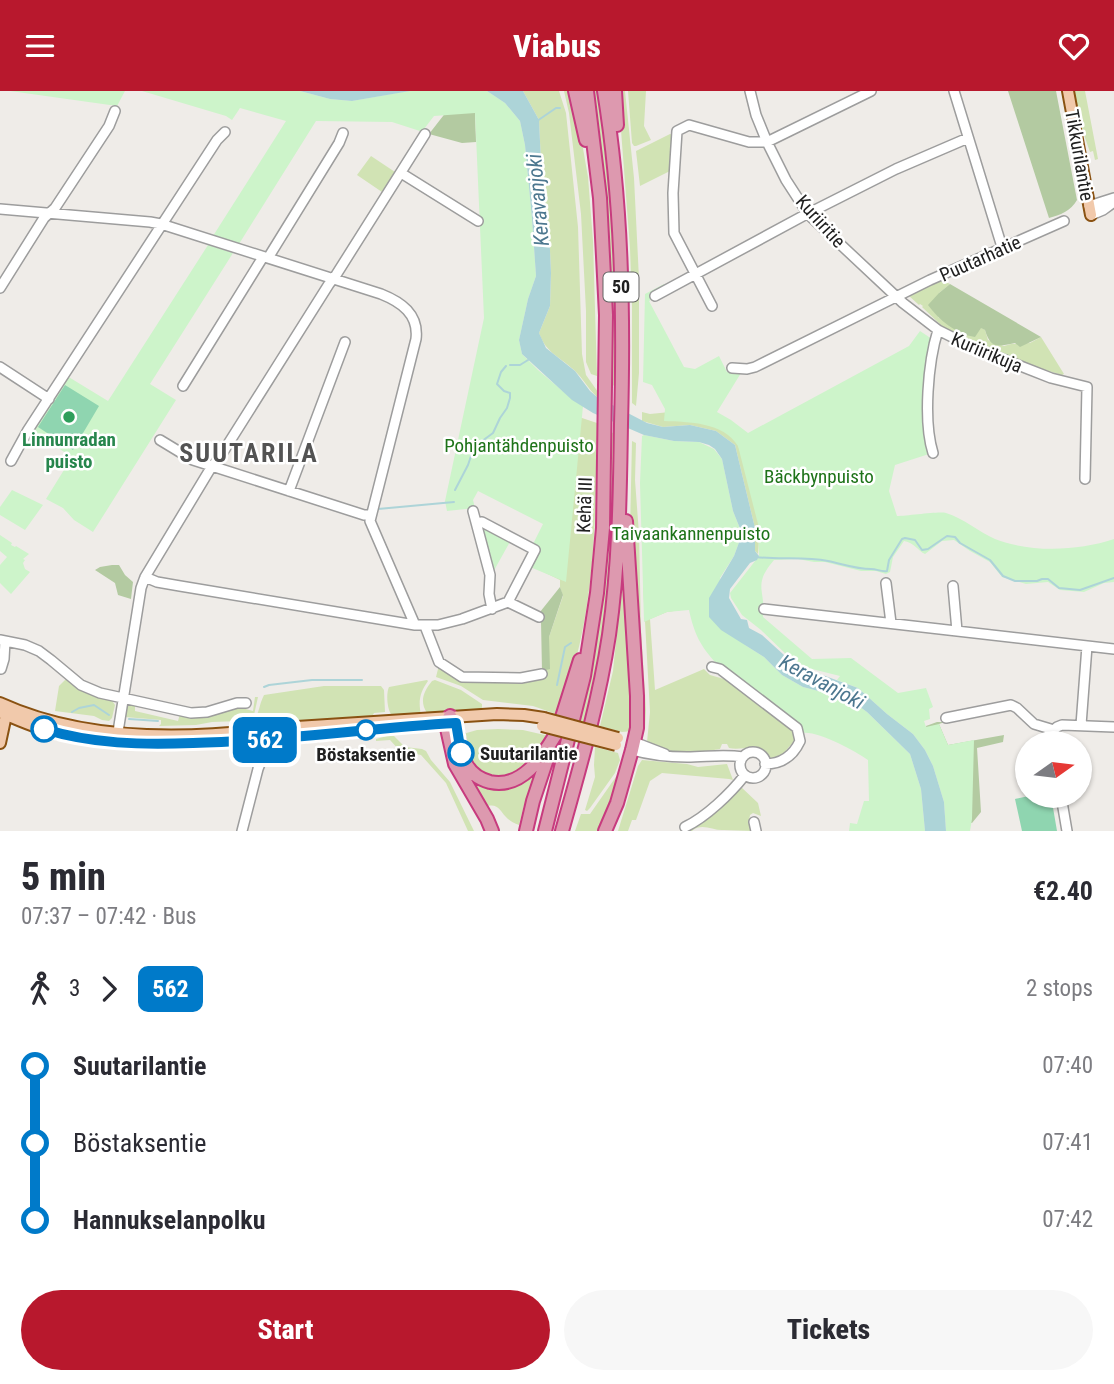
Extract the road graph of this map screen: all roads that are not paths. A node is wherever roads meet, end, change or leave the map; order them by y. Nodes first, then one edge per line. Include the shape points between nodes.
1 (575, 91) edge
2 (587, 91) edge
3 (604, 91) edge
4 (615, 91) edge
5 (750, 91) edge
6 (871, 91) edge
7 (954, 91) edge
8 (1069, 93) edge
9 (115, 111) dead end
10 (225, 132) dead end
11 (342, 133) dead end
12 (425, 134) dead end
13 (968, 138) junction
14 (767, 142) junction
15 (401, 173) junction
16 (615, 184) junction
17 (600, 198) junction
18 (1114, 200) edge
19 (0, 209) edge
20 (1093, 209) joint
21 (48, 213) junction
22 (808, 214) junction
23 (478, 221) dead end
24 (1064, 221) dead end
25 (161, 225) junction
26 (1002, 247) junction
27 (266, 257) junction
28 (695, 274) junction
29 (330, 279) junction
30 (0, 288) edge
31 (655, 296) dead end
32 (897, 297) junction
33 (712, 306) dead end
34 (938, 330) junction
35 (345, 342) dead end
36 (0, 367) edge
37 (732, 368) dead end
38 (183, 386) dead end
39 (49, 399) junction
40 (160, 440) dead end
41 (933, 453) dead end
42 (10, 461) dead end
43 (212, 466) junction
44 (621, 469) junction
45 (1084, 479) dead end
46 (289, 491) junction
47 (473, 511) dead end
48 (370, 515) junction
49 (477, 523) junction
50 (145, 577) junction
51 (886, 583) dead end
52 (953, 586) dead end
53 (508, 602) junction
54 (492, 609) junction
55 (764, 610) dead end
56 (539, 617) dead end
57 (891, 623) junction
58 (420, 626) junction
59 (957, 631) junction
60 (592, 634) junction
61 (3, 640) edge
62 (1087, 646) junction
63 (1114, 649) edge
64 (712, 667) dead end
65 (1, 669) edge
66 (542, 674) dead end
67 (123, 699) junction
68 (246, 703) dead end
69 (2, 709) edge
70 (946, 719) dead end
71 (450, 721) junction
72 (1081, 725) junction
73 (1114, 727) edge
74 (1054, 730) joint
75 (556, 733) junction
76 (257, 737) junction
77 (117, 738) junction
78 (0, 743) edge
79 (633, 746) junction
80 (743, 757) junction
81 (765, 764) junction
82 (745, 775) junction
83 (1063, 809) edge
84 (685, 827) dead end
85 (243, 831) edge
86 (492, 831) edge
87 (526, 831) edge
88 (545, 831) edge
89 (562, 831) edge
90 (605, 831) edge
91 (1067, 831) edge

1 - 17 highway
2 - 17 highway, Kehä III / 50
3 - 16 highway, Kehä III / 50
4 - 16 highway via 619,149
5 - 14 street, Kuriiritie
6 - 14 street
7 - 13 street
8 - 20 main road, Tikkurilantie
9 - 21 street
10 - 25 street
11 - 27 street
12 - 15 street
13 - 22 street
13 - 26 street
14 - 22 street, Kuriiritie
14 - 28 street via 749,142 689,125 677,131 673,226
15 - 23 street
15 - 29 street
16 - 44 highway, Kehä III / 50 via 621,266
17 - 60 highway, Kehä III / 50 via 606,314 605,437 603,529
18 - 20 street
19 - 21 street
21 - 25 street
21 - 30 street
22 - 28 street
22 - 32 street, Kuriiritie
24 - 26 street, Puutarhatie
25 - 27 street
25 - 39 street
26 - 32 street, Puutarhatie
27 - 29 street
27 - 38 street
28 - 31 street
28 - 33 street
29 - 43 street
29 - 48 street via 393,299 416,326
32 - 34 street, Kuriirikuja
32 - 37 street, Puutarhatie via 755,367
34 - 41 street via 927,407
34 - 45 street, Kuriirikuja via 1051,378 1087,387
35 - 46 street
36 - 39 street
39 - 42 street
40 - 43 street
43 - 46 street
43 - 50 street
44 - 79 highway via 638,697
44 - 89 highway, Kehä III / 50 via 608,637
46 - 48 street
47 - 49 street
48 - 58 street
49 - 53 street via 535,549
49 - 54 street
50 - 58 street
50 - 67 street
51 - 57 street
52 - 59 street
53 - 54 street
53 - 56 street
54 - 58 street
55 - 57 street
57 - 59 street
58 - 66 street via 439,662 462,677
59 - 62 street
60 - 75 highway
60 - 88 highway, Kehä III / 50
61 - 65 street
61 - 67 street via 39,651 86,688
62 - 63 street
62 - 72 street
64 - 81 street via 797,728 800,741 791,755
67 - 68 street via 191,713
67 - 77 street
69 - 77 main road via 16,720 58,733
69 - 78 main road
70 - 74 street via 1011,705 1034,725
71 - 75 highway via 468,768 483,780 499,783 530,769
71 - 76 main road
71 - 79 main road, bridge via 543,722
71 - 86 highway via 455,764
72 - 73 street
72 - 74 street
75 - 87 highway
76 - 77 main road
76 - 85 street via 258,769
79 - 80 street via 657,756
79 - 90 highway
80 - 81 street via 757,753
80 - 82 street via 740,767
81 - 82 street via 759,776
82 - 84 street via 702,817
83 - 91 street

